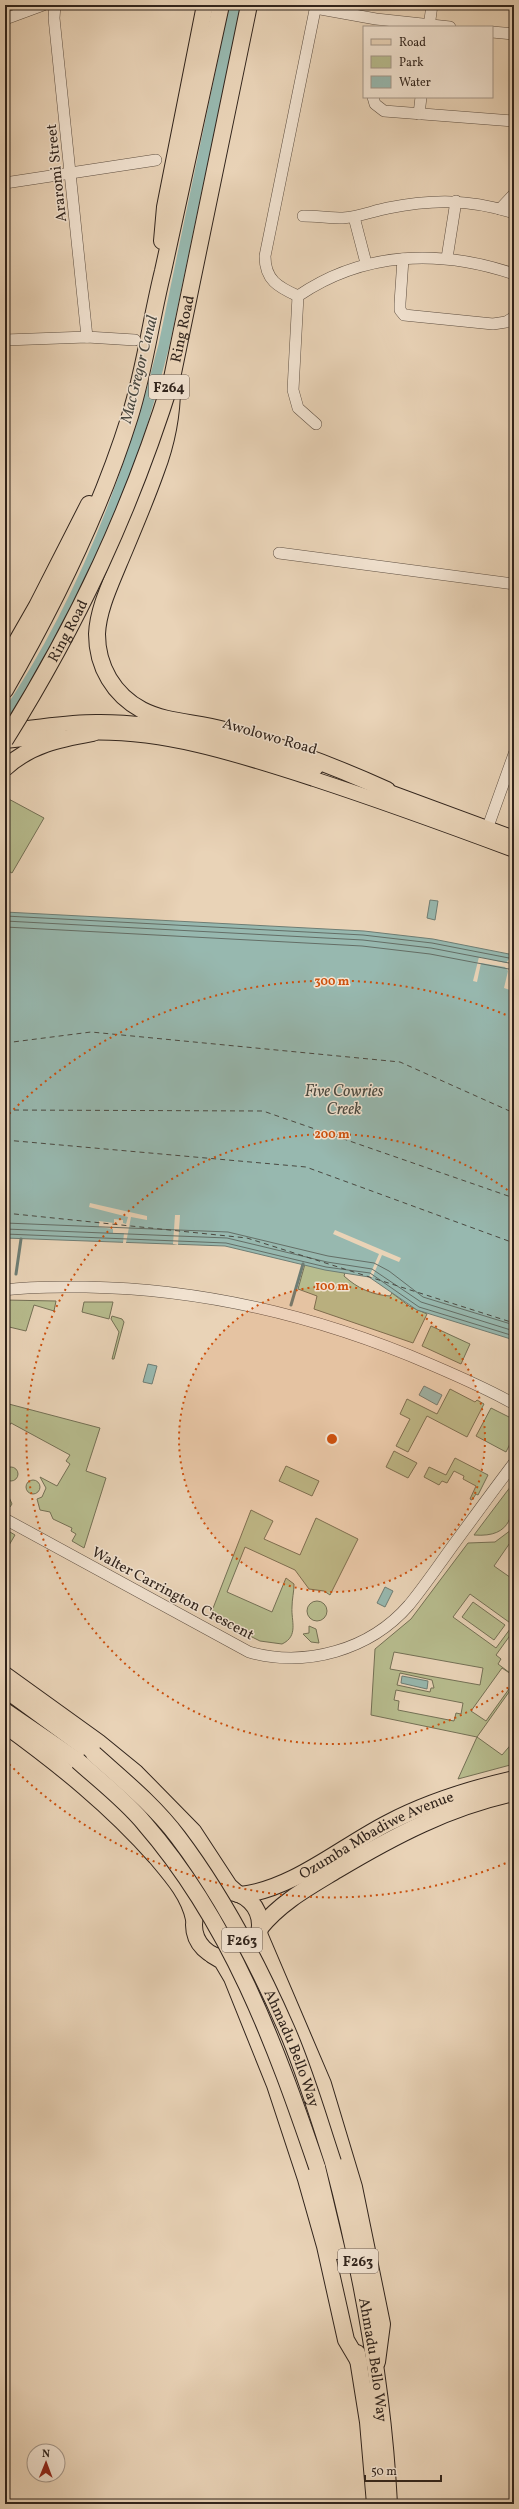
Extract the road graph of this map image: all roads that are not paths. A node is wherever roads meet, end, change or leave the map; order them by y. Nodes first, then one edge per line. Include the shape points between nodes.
1 (43, 5) edge
2 (55, 5) edge
3 (204, 5) edge
4 (221, 5) edge
5 (250, 5) edge
6 (432, 5) edge
7 (316, 7) edge
8 (5, 19) edge
9 (376, 23) edge
10 (429, 26) edge
11 (493, 32) edge
12 (514, 34) edge
13 (373, 98) edge
14 (421, 98) edge
15 (419, 114) junction
16 (514, 121) edge
17 (156, 160) dead end
18 (71, 172) junction
19 (5, 183) edge
20 (514, 194) edge
21 (456, 201) junction
22 (500, 209) junction
23 (514, 213) edge
24 (303, 216) dead end
25 (354, 217) junction
26 (447, 258) junction
27 (403, 259) junction
28 (366, 263) junction
29 (162, 272) junction
30 (514, 274) edge
31 (298, 296) junction
32 (514, 317) edge
33 (87, 337) junction
34 (5, 340) edge
35 (136, 340) dead end
36 (172, 378) junction
37 (316, 424) dead end
38 (111, 467) junction
39 (279, 554) dead end
40 (514, 584) edge
41 (5, 662) edge
42 (5, 690) edge
43 (5, 730) edge
44 (94, 733) junction
45 (13, 737) edge
46 (514, 754) edge
47 (5, 768) edge
48 (387, 790) junction
49 (486, 834) junction
50 (514, 838) edge
51 (514, 850) edge
52 (5, 1290) edge
53 (514, 1404) edge
54 (514, 1463) edge
55 (5, 1519) edge
56 (5, 1675) edge
57 (5, 1689) edge
58 (5, 1710) edge
59 (5, 1725) edge
60 (514, 1779) edge
61 (514, 1792) edge
62 (239, 1894) junction
63 (194, 1919) junction
64 (260, 1931) junction
65 (212, 1955) junction
66 (359, 2362) junction
67 (377, 2362) junction
68 (375, 2504) edge
69 (389, 2504) edge

1 - 8 street
2 - 18 street, Araromi Street via 54,18
3 - 29 highway via 166,207 162,236
4 - 29 highway, Ring Road / F264 via 185,178
5 - 36 highway, Ring Road / F264, bridge
6 - 10 street
7 - 9 street
7 - 31 street via 265,256 265,269 270,278
9 - 10 street
11 - 12 street
13 - 15 street via 375,104 384,111
14 - 15 street
15 - 16 street
17 - 18 street
18 - 19 street
18 - 33 street, Araromi Street
20 - 22 street
21 - 22 street
21 - 25 street via 413,203
21 - 26 street
22 - 23 street
24 - 25 street
25 - 28 street
26 - 27 street
26 - 30 street
27 - 28 street
27 - 32 street via 400,310 404,315 474,324 506,322
28 - 31 street via 309,288
29 - 38 highway, Ring Road / F264 via 144,363 130,417
31 - 37 street via 293,390 298,408
33 - 34 street
33 - 35 street
36 - 45 highway, Ring Road / F264, bridge via 142,469 110,547
36 - 48 highway via 173,402 157,469 108,590 97,633 102,668 118,693 131,704 156,716 219,728 322,761
38 - 41 highway via 70,536 37,606
38 - 42 highway, Ring Road / F264 via 81,545
39 - 40 street
43 - 45 main road, Awolowo Road
44 - 45 main road, Awolowo Road
44 - 47 highway via 64,738 30,749
44 - 49 main road, Awolowo Road via 152,737 206,747
45 - 48 main road, Awolowo Road via 96,722 173,730 225,739
46 - 49 street
48 - 49 main road, Awolowo Road
49 - 50 main road, Awolowo Road
49 - 51 main road, Awolowo Road
52 - 53 street via 28,1286 113,1288 161,1291 236,1303 348,1333 465,1379
54 - 55 street, Walter Carrington Crescent via 400,1614 367,1639 316,1656 267,1657 249,1652
56 - 62 highway via 98,1742 136,1773 193,1831 229,1886
57 - 67 highway, Ahmadu Bello Way / F263, bridge via 94,1754 151,1806 177,1836 208,1881 260,1971 287,2029 333,2162 356,2254
58 - 66 highway, Ahmadu Bello Way / F263, bridge via 78,1761 143,1822 177,1863 206,1906 234,1956 264,2020 318,2167 339,2257
59 - 63 highway via 57,1762 99,1798 138,1837 170,1874 188,1900
60 - 62 highway, Ozumba Mbadiwe Avenue via 434,1802 388,1823 282,1883 262,1891
61 - 64 highway, Ozumba Mbadiwe Avenue via 420,1823 292,1897
62 - 63 highway via 229,1892 210,1896 197,1910
62 - 64 highway via 256,1908
63 - 65 highway via 197,1940 202,1948
64 - 65 highway via 255,1943 241,1955 231,1958
64 - 67 highway via 323,2084 354,2187 382,2324
65 - 66 highway via 222,1961 232,1978 275,2085 325,2246 346,2340
66 - 68 highway, Ahmadu Bello Way / F263 via 368,2422
67 - 69 highway, Ahmadu Bello Way / F263 via 387,2453

